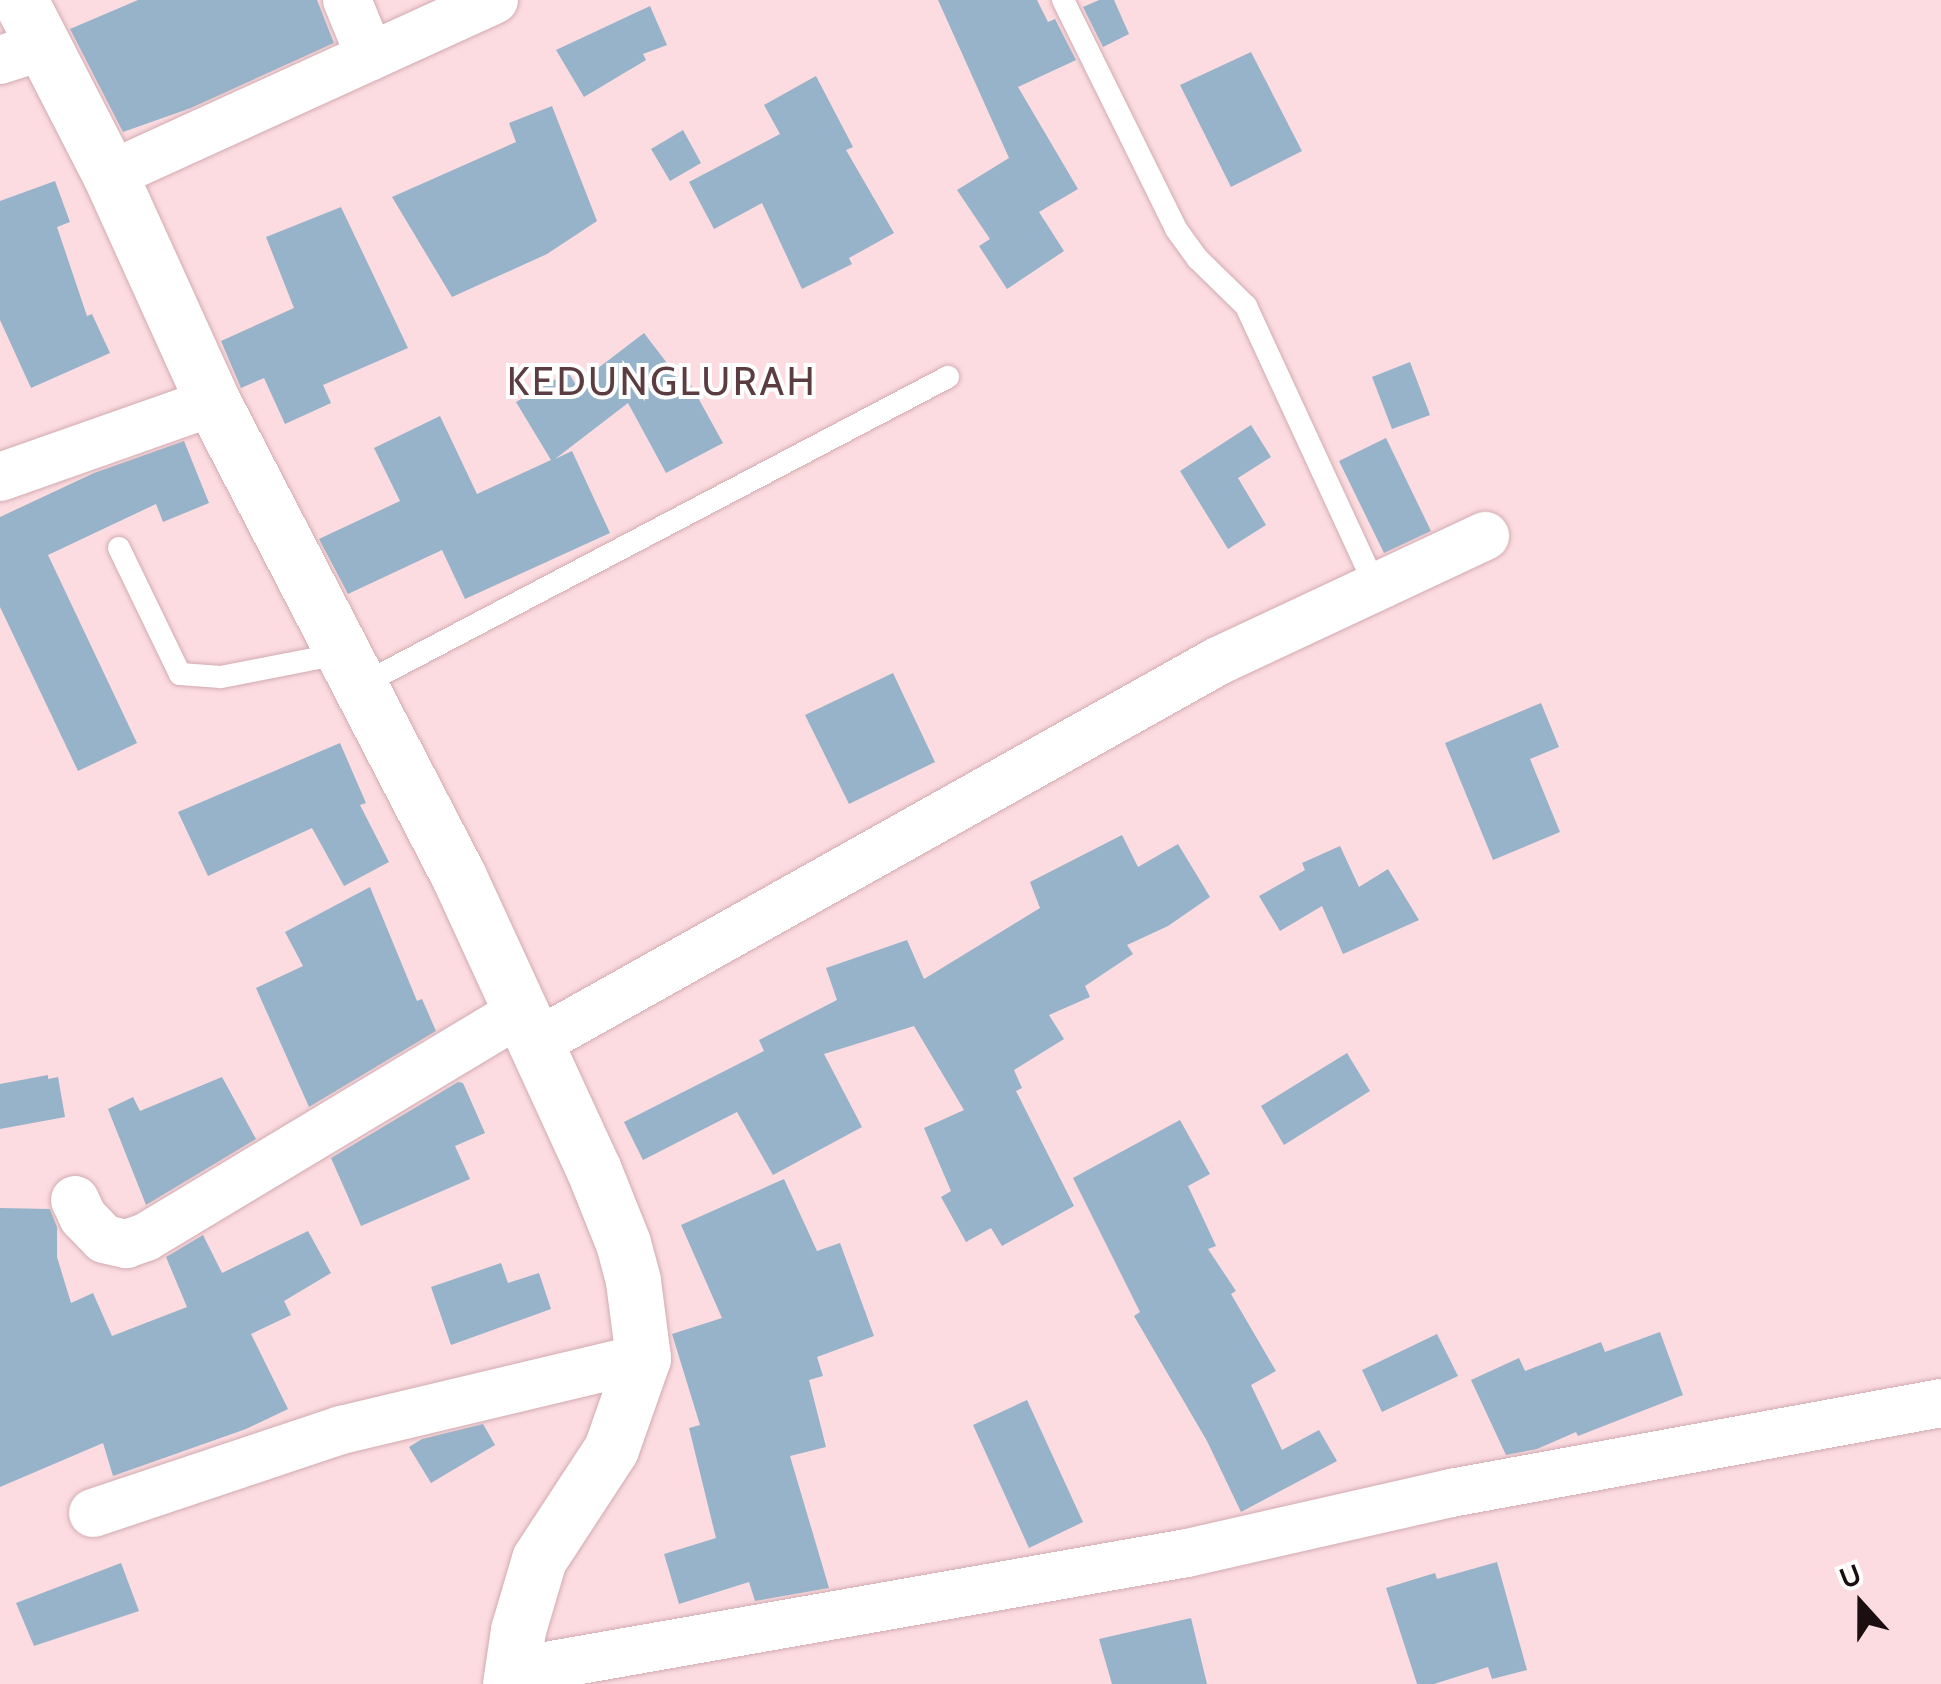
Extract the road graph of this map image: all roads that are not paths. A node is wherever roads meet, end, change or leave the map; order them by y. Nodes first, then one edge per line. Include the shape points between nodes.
1 (347, 0) edge
2 (494, 0) edge
3 (1063, 0) edge
4 (21, 35) edge
5 (370, 56) junction
6 (110, 175) junction
7 (948, 377) dead end
8 (213, 402) junction
9 (0, 477) edge
10 (1485, 536) dead end
11 (119, 548) dead end
12 (1376, 586) junction
13 (354, 669) junction
14 (528, 1027) junction
15 (75, 1200) dead end
16 (644, 1358) junction
17 (1941, 1403) edge
18 (93, 1512) dead end
19 (511, 1678) edge

1 - 5 street
2 - 5 street
3 - 12 lane via 1176,229 1246,306
4 - 6 street
5 - 6 street
6 - 8 street
7 - 13 lane
8 - 9 street
8 - 13 street
10 - 12 street
11 - 13 lane via 180,674
12 - 14 street via 1218,661
13 - 14 street
14 - 15 street via 146,1238 126,1244 104,1239
14 - 16 street via 623,1243
16 - 18 street via 341,1430
16 - 19 street via 610,1449 539,1559
17 - 19 street via 1469,1489 1188,1553

